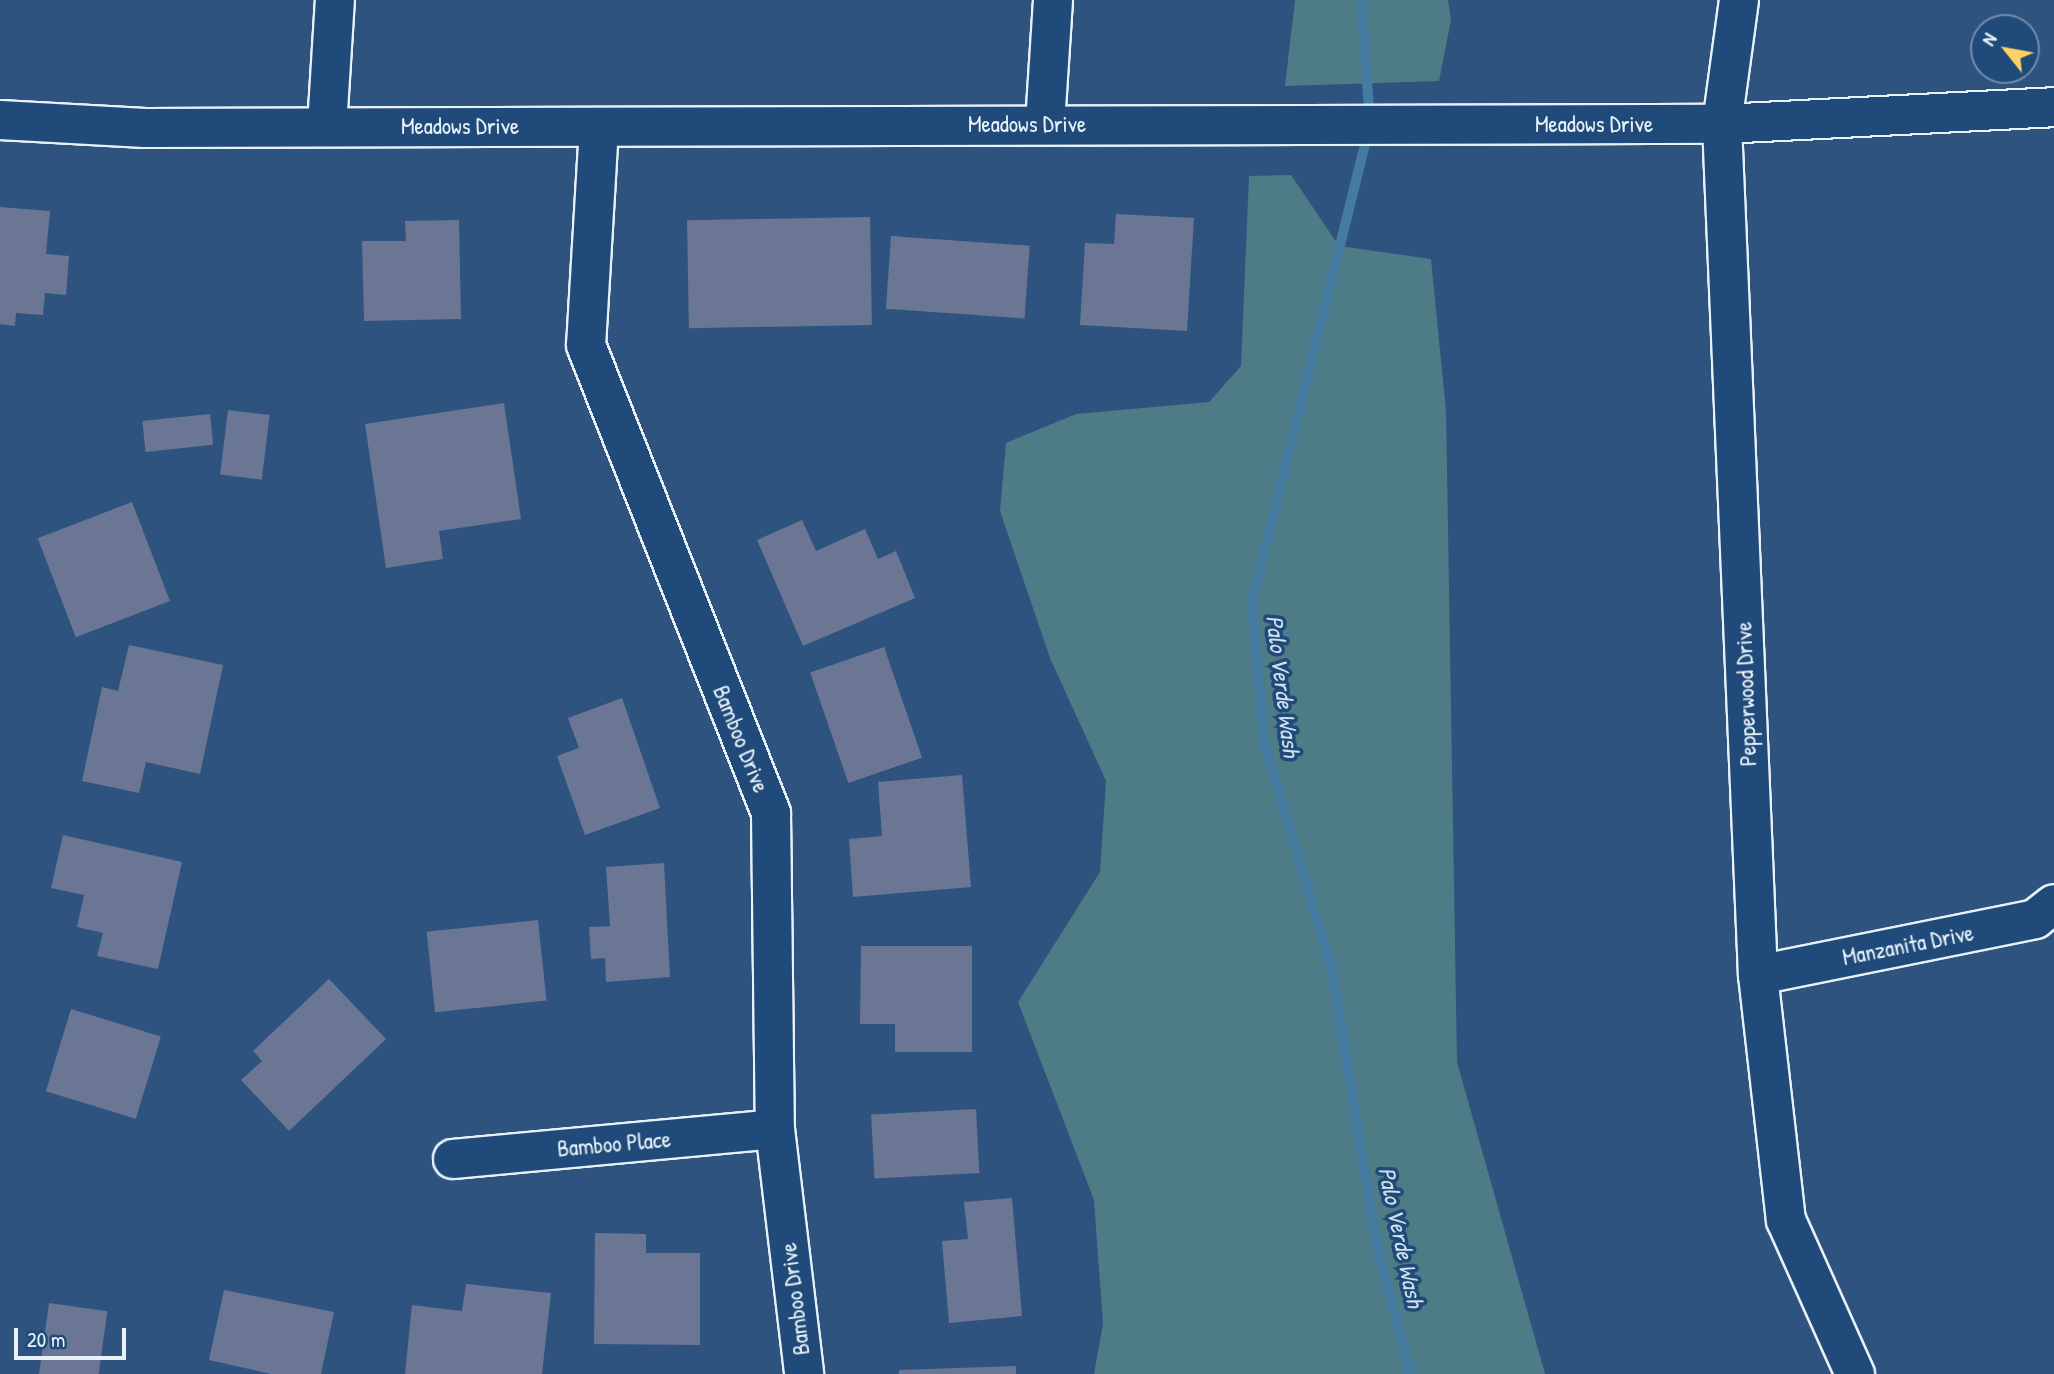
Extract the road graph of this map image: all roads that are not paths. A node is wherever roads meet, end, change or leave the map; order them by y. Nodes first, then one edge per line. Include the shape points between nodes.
1 (335, 0) edge
2 (1053, 0) edge
3 (1739, 0) edge
4 (2054, 107) edge
5 (0, 120) edge
6 (1045, 124) junction
7 (1722, 124) junction
8 (327, 126) junction
9 (599, 127) junction
10 (2054, 904) edge
11 (1758, 975) junction
12 (775, 1129) junction
13 (453, 1159) dead end
14 (804, 1374) edge
15 (1855, 1374) edge

1 - 8 street
2 - 6 street
3 - 7 street, Pepperwood Drive
4 - 7 street, Meadows Drive
5 - 8 street, Meadows Drive via 145,128
6 - 7 street, Meadows Drive
6 - 9 street, Meadows Drive
7 - 11 street, Pepperwood Drive
8 - 9 street, Meadows Drive
9 - 12 street, Bamboo Drive via 586,345 771,813
10 - 11 street, Manzanita Drive via 2035,919
11 - 15 street, Pepperwood Drive via 1786,1220
12 - 13 street, Bamboo Place
12 - 14 street, Bamboo Drive

